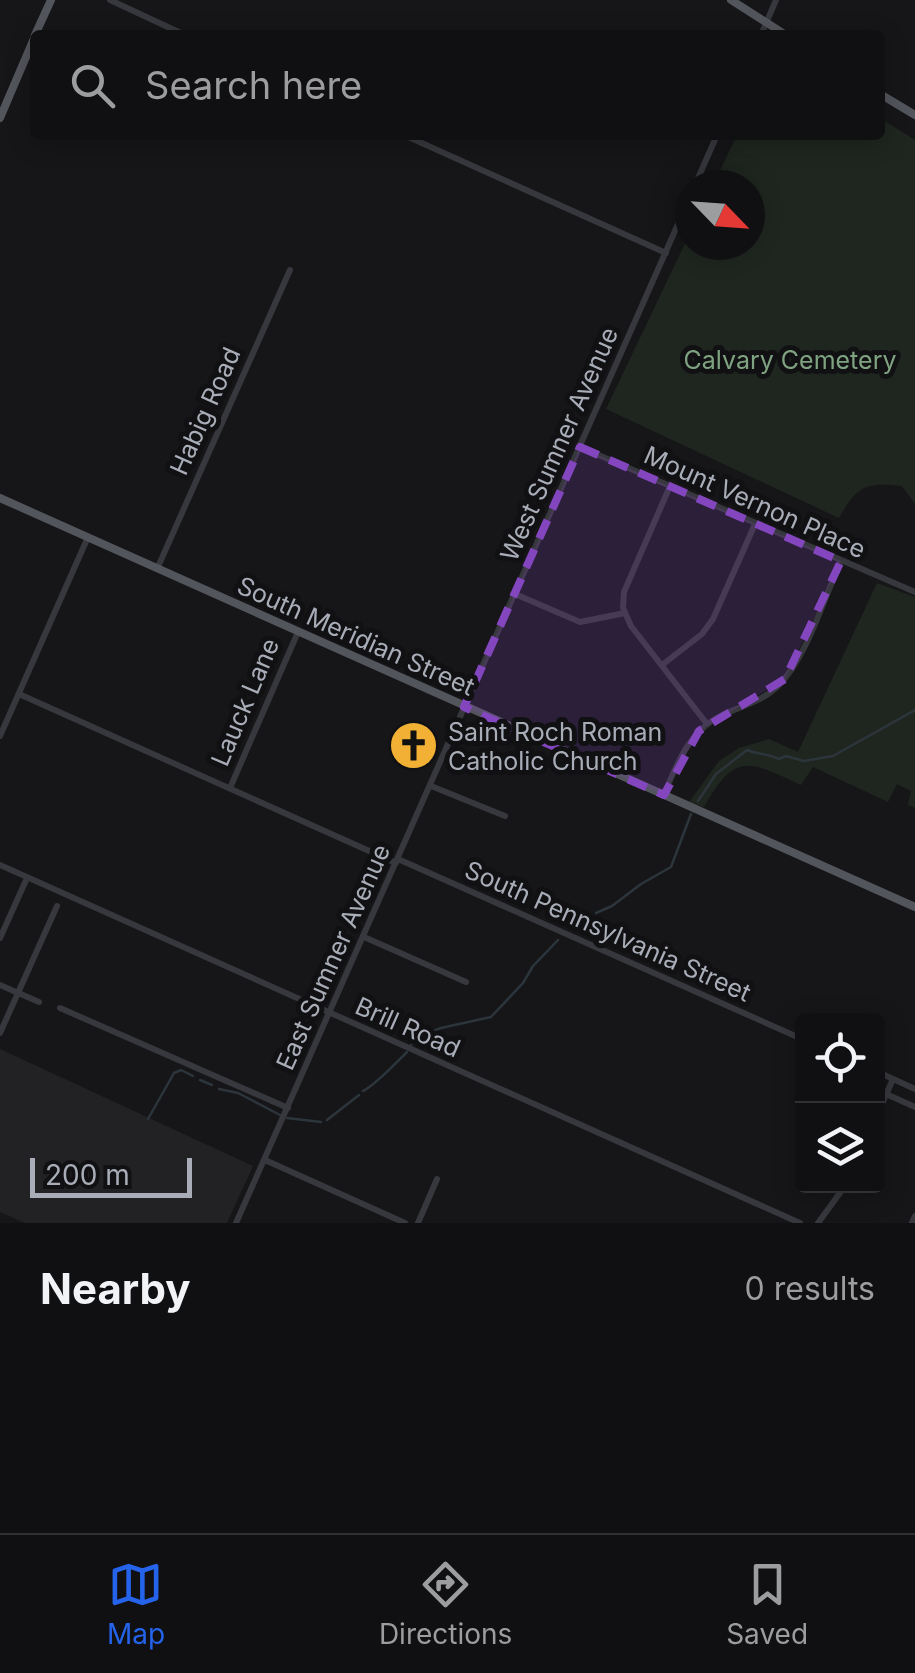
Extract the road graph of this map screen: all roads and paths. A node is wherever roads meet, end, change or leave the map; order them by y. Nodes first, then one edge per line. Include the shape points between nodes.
1 (51, 0) edge
2 (110, 0) edge
3 (732, 0) edge
4 (776, 0) edge
5 (766, 23) junction
6 (37, 30) edge
7 (175, 30) edge
8 (763, 30) edge
9 (778, 30) edge
10 (30, 47) edge
11 (885, 97) edge
12 (915, 116) edge
13 (0, 118) edge
14 (415, 140) edge
15 (713, 140) edge
16 (702, 170) edge
17 (675, 232) edge
18 (666, 253) junction
19 (290, 270) dead end
20 (580, 446) junction
21 (670, 486) junction
22 (0, 498) edge
23 (755, 524) junction
24 (88, 538) junction
25 (840, 562) junction
26 (157, 569) junction
27 (915, 592) edge
28 (515, 594) junction
29 (624, 613) junction
30 (298, 632) junction
31 (662, 665) junction
32 (19, 694) junction
33 (464, 706) junction
34 (707, 724) junction
35 (0, 736) edge
36 (430, 786) junction
37 (230, 788) junction
38 (664, 795) junction
39 (505, 816) dead end
40 (397, 861) junction
41 (0, 866) edge
42 (27, 878) junction
43 (56, 906) dead end
44 (915, 907) edge
45 (364, 937) junction
46 (0, 938) edge
47 (466, 982) dead end
48 (0, 985) edge
49 (18, 993) junction
50 (39, 1002) dead end
51 (60, 1008) dead end
52 (330, 1014) junction
53 (0, 1033) edge
54 (795, 1035) edge
55 (885, 1075) edge
56 (893, 1079) junction
57 (915, 1089) edge
58 (886, 1094) junction
59 (882, 1103) edge
60 (915, 1107) edge
61 (288, 1108) junction
62 (265, 1160) junction
63 (437, 1178) dead end
64 (840, 1193) edge
65 (915, 1216) edge
66 (780, 1219) edge
67 (820, 1220) edge
68 (236, 1223) edge
69 (405, 1223) edge
70 (418, 1223) edge
71 (800, 1223) edge
72 (833, 1223) edge
73 (912, 1223) edge

1 - 6 main road
2 - 7 street
3 - 5 main road
4 - 5 street
5 - 8 street
5 - 9 main road
10 - 13 main road
11 - 12 main road
14 - 18 street
15 - 16 street
17 - 18 street, West Sumner Avenue
18 - 20 street, West Sumner Avenue
19 - 26 street, Habig Road
20 - 21 street, Mount Vernon Place
20 - 28 street, West Sumner Avenue
21 - 23 street, Mount Vernon Place
21 - 29 street via 625,587
22 - 24 main road, South Meridian Street
23 - 25 street, Mount Vernon Place
23 - 31 street via 713,620
24 - 26 main road, South Meridian Street
24 - 32 street
25 - 27 street, Mount Vernon Place
25 - 34 street via 785,679 764,697
26 - 30 main road, South Meridian Street
28 - 29 street via 584,622
28 - 33 street, West Sumner Avenue
29 - 31 street
30 - 33 main road, South Meridian Street
30 - 37 street, Lauck Lane
31 - 34 street
32 - 35 street
32 - 37 street, South Pennsylvania Street
33 - 36 street, East Sumner Avenue
33 - 38 main road, South Meridian Street
34 - 38 street via 682,753
36 - 39 street
36 - 40 street, East Sumner Avenue
37 - 40 street, South Pennsylvania Street
38 - 44 main road, South Meridian Street
40 - 45 street, East Sumner Avenue
40 - 54 street, South Pennsylvania Street
41 - 42 street, Brill Road
42 - 46 street
42 - 52 street, Brill Road
43 - 49 street
45 - 47 street
45 - 52 street, East Sumner Avenue
48 - 49 street
49 - 50 street
49 - 53 street
51 - 61 street
52 - 61 street, East Sumner Avenue
52 - 66 street, Brill Road
55 - 56 street
56 - 57 street
56 - 58 street
58 - 59 street
58 - 60 street
61 - 62 street, East Sumner Avenue
62 - 68 street, East Sumner Avenue
62 - 69 street
63 - 70 street
64 - 67 street
65 - 73 street
66 - 71 street, Brill Road
67 - 72 street

